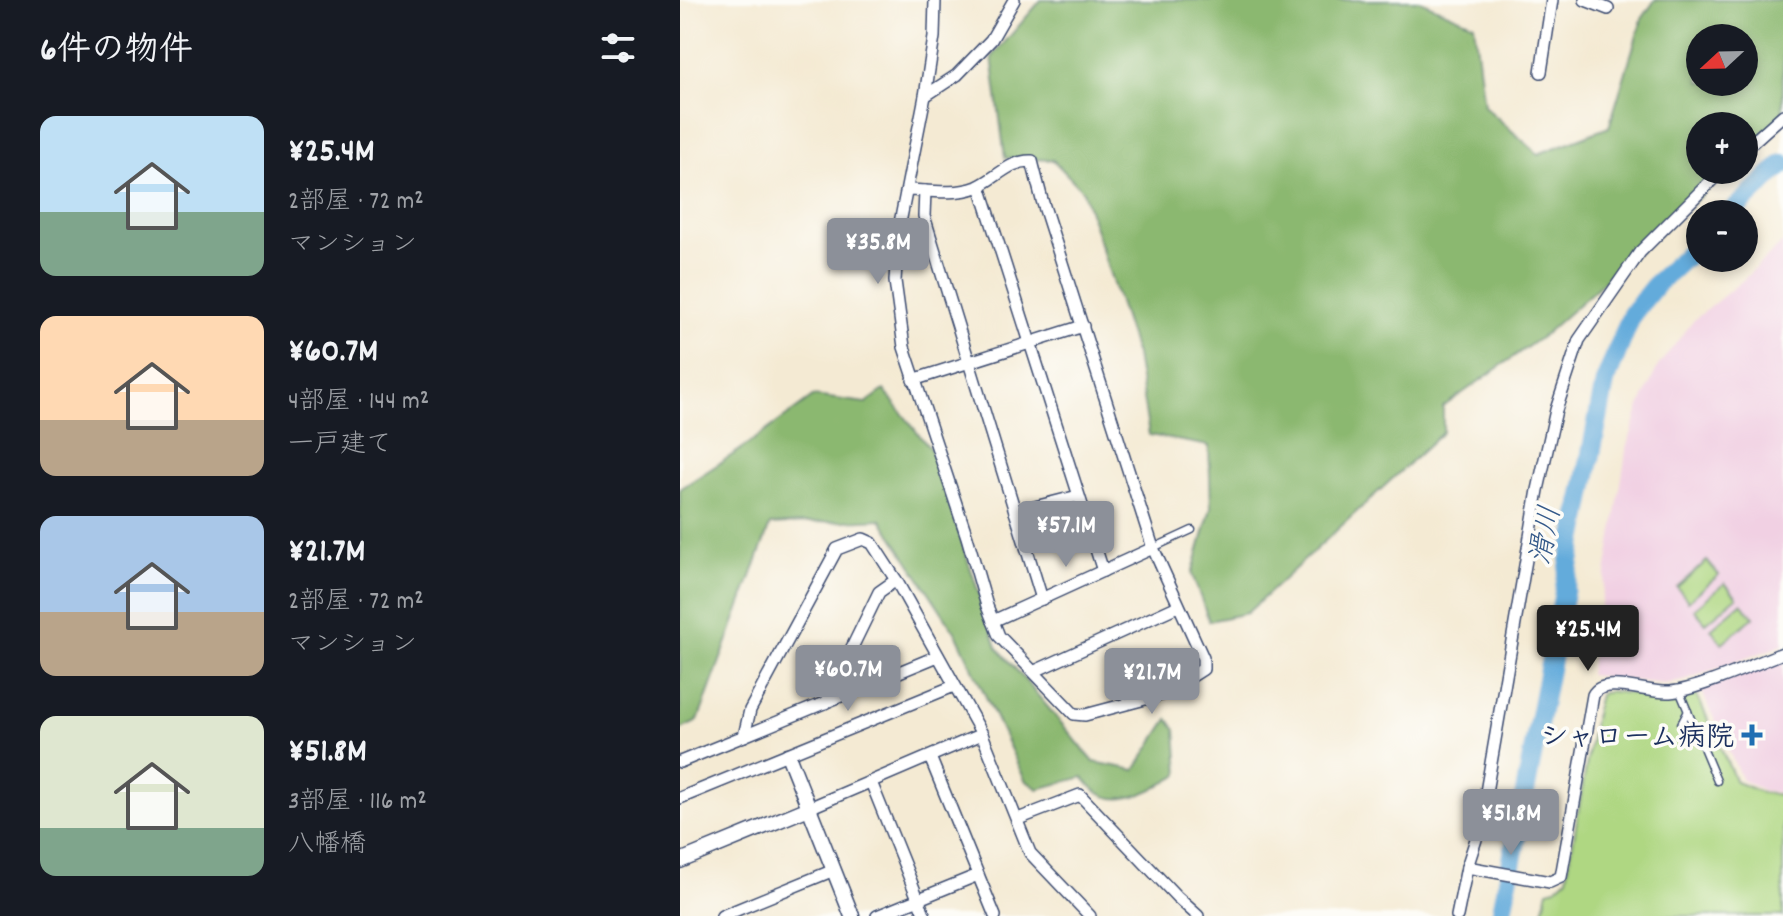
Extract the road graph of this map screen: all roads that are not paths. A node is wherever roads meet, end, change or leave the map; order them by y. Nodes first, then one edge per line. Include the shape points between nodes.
1 (935, 0) edge
2 (1014, 0) edge
3 (1552, 0) edge
4 (1585, 0) edge
5 (1004, 6) edge
6 (1608, 9) dead end
7 (1541, 72) dead end
8 (925, 96) junction
9 (1783, 115) edge
10 (1758, 137) edge
11 (1708, 184) edge
12 (980, 186) junction
13 (909, 190) junction
14 (925, 191) junction
15 (1083, 326) junction
16 (1029, 343) junction
17 (969, 363) junction
18 (913, 380) junction
19 (1078, 496) junction
20 (1015, 512) junction
21 (1192, 530) dead end
22 (1153, 548) junction
23 (1103, 571) junction
24 (896, 580) junction
25 (1042, 599) junction
26 (1178, 606) junction
27 (993, 621) junction
28 (1783, 653) edge
29 (938, 656) junction
30 (1035, 671) junction
31 (954, 686) junction
32 (1679, 690) junction
33 (825, 703) junction
34 (1688, 711) junction
35 (1681, 724) dead end
36 (982, 734) junction
37 (744, 736) junction
38 (788, 755) junction
39 (930, 757) junction
40 (680, 762) edge
41 (1717, 781) dead end
42 (871, 782) junction
43 (680, 798) edge
44 (809, 808) junction
45 (1018, 819) junction
46 (680, 861) edge
47 (1473, 868) junction
48 (834, 870) junction
49 (978, 875) junction
50 (919, 899) junction
51 (722, 916) edge
52 (852, 916) edge
53 (877, 916) edge
54 (925, 916) edge
55 (995, 916) edge
56 (1089, 916) edge
57 (1198, 916) edge
58 (1457, 916) edge

1 - 8 street
2 - 5 street
3 - 7 street
4 - 6 street
5 - 8 street via 991,40 957,75
8 - 13 street
9 - 10 street
11 - 47 street via 1640,252 1579,340 1538,490
12 - 14 street
12 - 15 street via 1020,160 1032,161
12 - 16 street
13 - 14 street
13 - 18 street via 898,233 895,281
14 - 17 street via 924,216
15 - 16 street
15 - 22 street
16 - 17 street
16 - 19 street
17 - 18 street
17 - 20 street
18 - 27 street
19 - 20 street
19 - 23 street
20 - 25 street
21 - 22 lane
22 - 23 street
22 - 26 street
23 - 25 street
24 - 29 street
24 - 33 street via 879,592
24 - 37 street via 872,543 863,539 837,549 750,710
25 - 27 street
26 - 30 street
26 - 30 street via 1203,658 1203,669 1164,694 1074,714
27 - 30 street via 999,636
28 - 32 street
29 - 31 street
29 - 33 street
31 - 36 street
31 - 38 street
32 - 34 lane
32 - 47 street via 1609,685 1595,689 1563,872 1557,880
33 - 37 street
34 - 35 lane
34 - 41 lane
36 - 39 street
36 - 45 street
37 - 40 street
38 - 43 street
38 - 44 street
39 - 42 street
39 - 49 street
42 - 44 street
42 - 50 street
44 - 46 street
44 - 48 street
45 - 56 street via 1030,853
45 - 57 street via 1080,795
47 - 58 street
48 - 51 street
48 - 52 street
49 - 50 street
49 - 55 street
50 - 53 street
50 - 54 street

